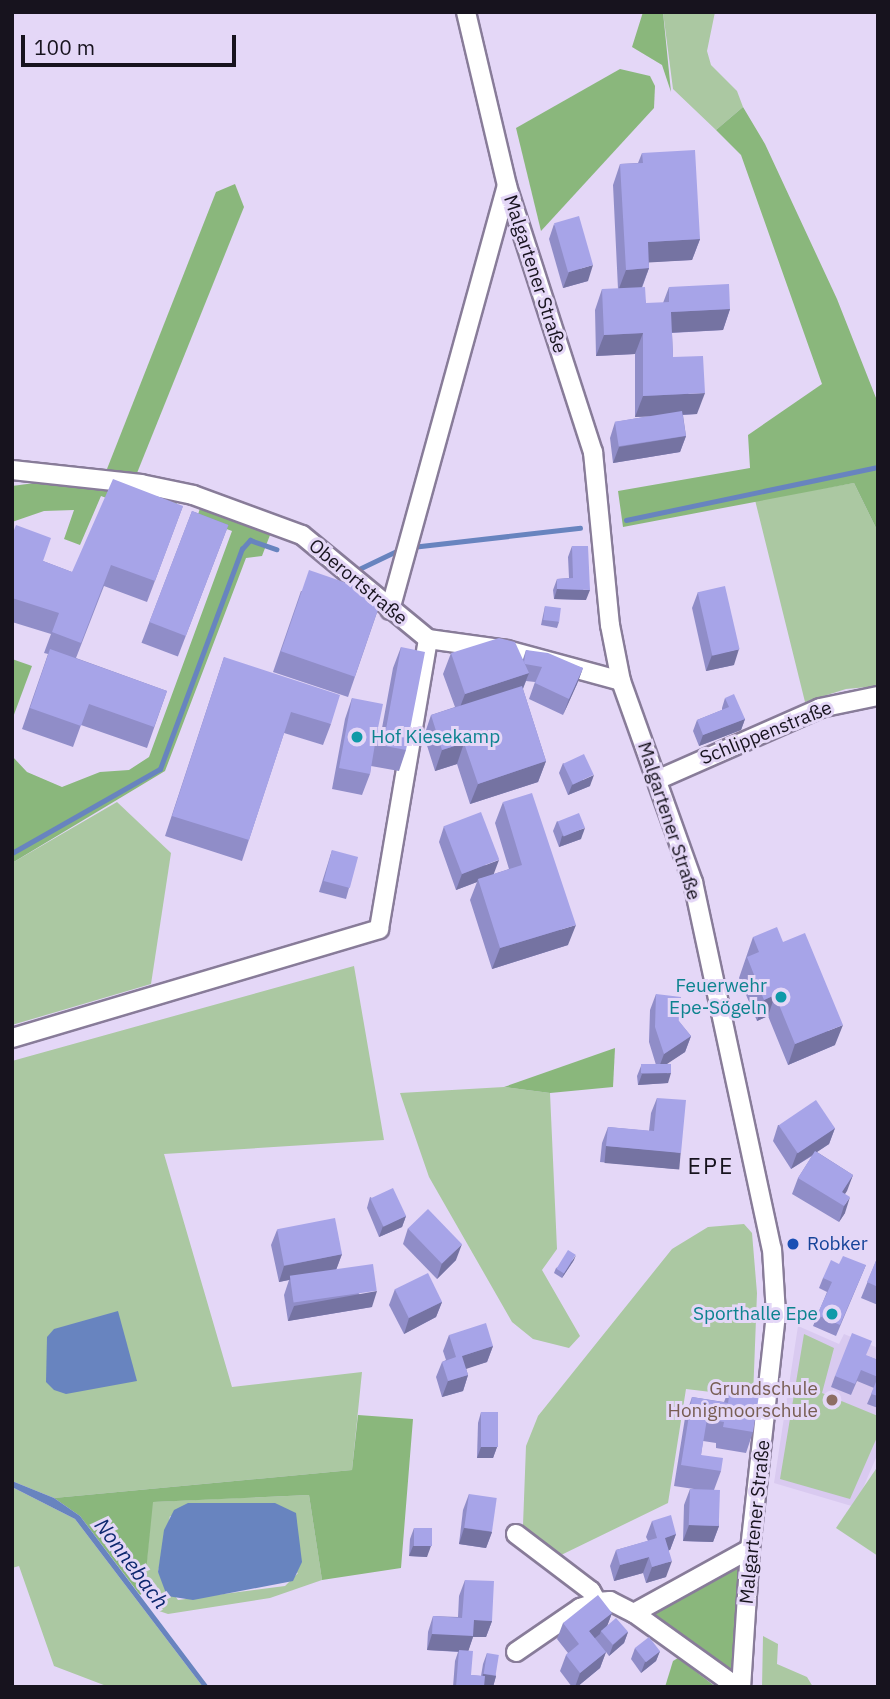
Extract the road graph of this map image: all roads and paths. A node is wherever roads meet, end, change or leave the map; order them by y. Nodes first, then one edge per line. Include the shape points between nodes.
1 (466, 12) edge
2 (507, 186) junction
3 (12, 470) edge
4 (390, 610) junction
5 (428, 639) junction
6 (621, 681) junction
7 (878, 696) edge
8 (657, 779) junction
9 (12, 1038) edge
10 (516, 1534) dead end
11 (750, 1549) junction
12 (597, 1602) junction
13 (634, 1613) junction
14 (516, 1652) dead end
15 (739, 1687) edge

1 - 2 street, Malgartener Straße
2 - 4 street
2 - 6 street, Malgartener Straße via 593,452 610,625
3 - 4 street, Oberortstraße via 173,491 290,529
4 - 5 street, Oberortstraße
5 - 6 street, Oberortstraße via 507,650
5 - 9 street via 379,929
6 - 8 street, Malgartener Straße
7 - 8 street, Schlippenstraße via 820,708
8 - 11 street, Malgartener Straße via 693,882 775,1277 769,1400
10 - 12 street via 591,1591
11 - 13 street
11 - 15 street, Malgartener Straße
12 - 13 street via 610,1601
12 - 14 street via 580,1608
13 - 15 street

